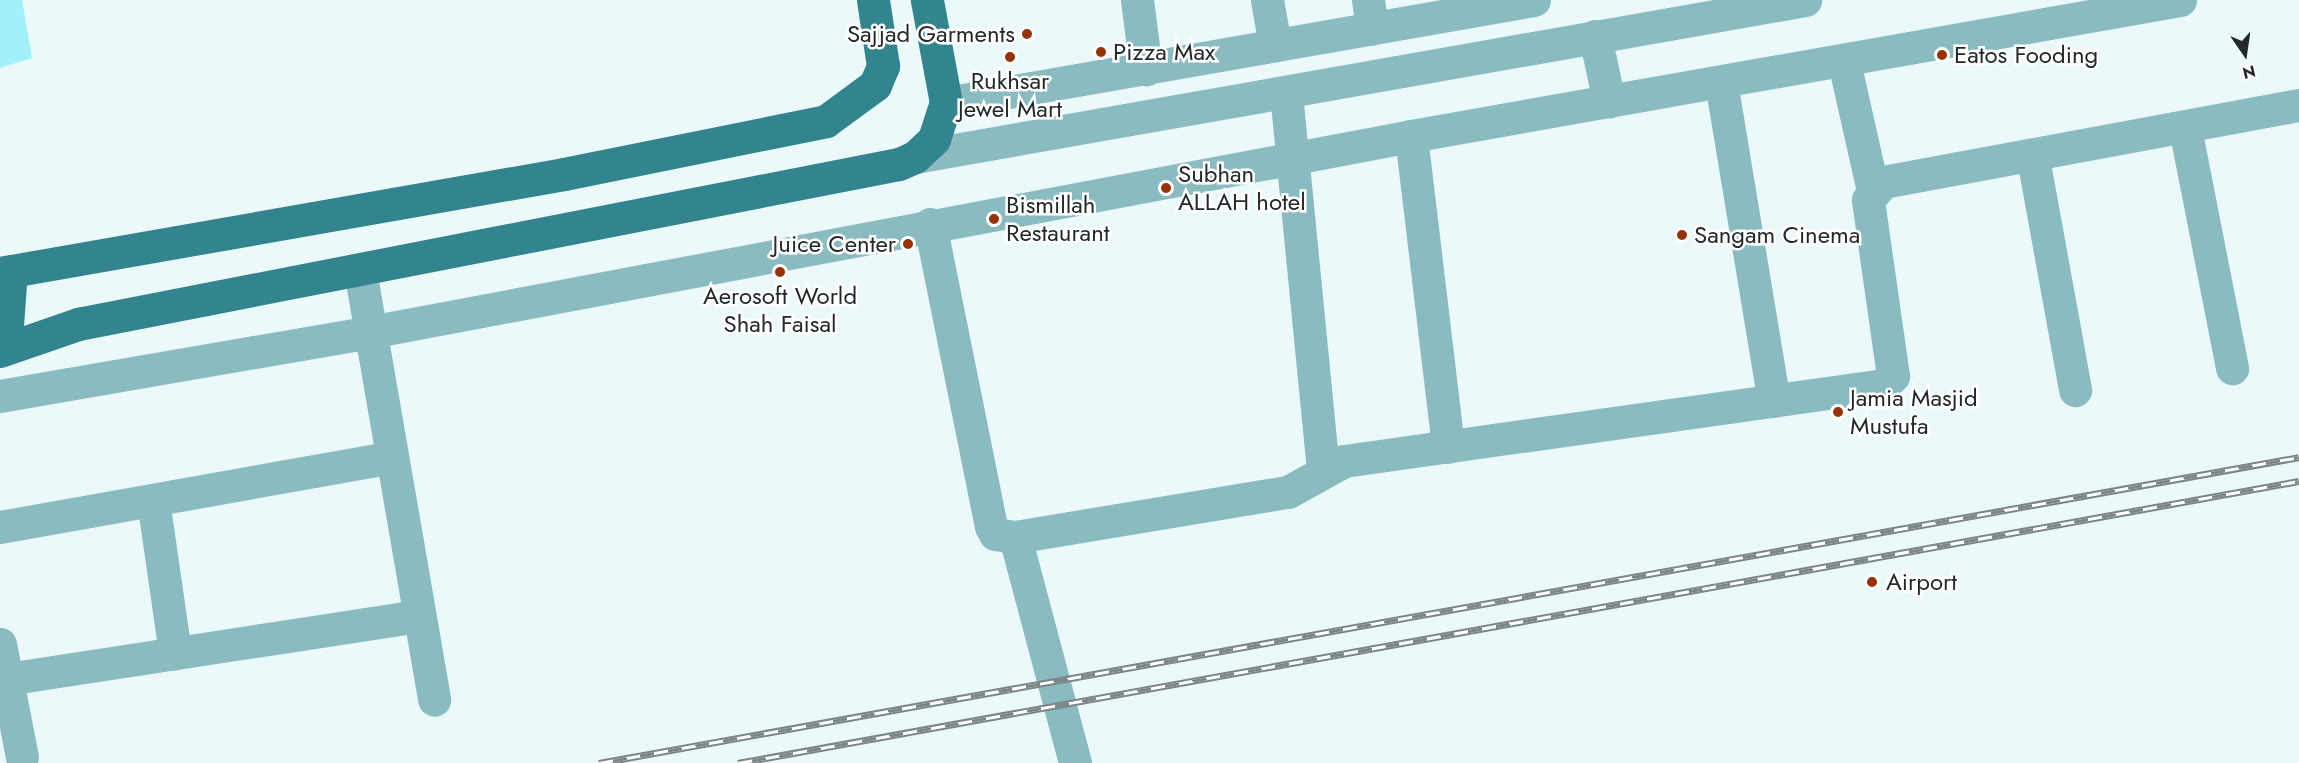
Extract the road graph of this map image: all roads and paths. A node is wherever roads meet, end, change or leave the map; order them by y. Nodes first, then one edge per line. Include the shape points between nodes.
1 (873, 0) edge
2 (927, 0) edge
3 (1137, 0) edge
4 (1267, 0) edge
5 (1531, 0) edge
6 (1805, 0) edge
7 (2180, 0) edge
8 (1370, 15) edge
9 (1595, 36) junction
10 (1275, 45) junction
11 (1844, 62) junction
12 (1146, 69) junction
13 (1721, 82) junction
14 (1287, 93) junction
15 (1609, 102) junction
16 (946, 104) junction
17 (2299, 105) edge
18 (2184, 128) junction
19 (1411, 136) junction
20 (915, 157) junction
21 (1295, 157) junction
22 (2032, 158) junction
23 (1874, 190) junction
24 (930, 224) junction
25 (360, 270) junction
26 (5, 272) edge
27 (370, 332) junction
28 (2, 334) edge
29 (2232, 369) dead end
30 (2075, 390) dead end
31 (0, 396) edge
32 (1774, 401) junction
33 (1448, 447) junction
34 (392, 457) junction
35 (1323, 470) junction
36 (153, 500) junction
37 (0, 527) edge
38 (1015, 537) junction
39 (419, 616) junction
40 (0, 644) edge
41 (175, 653) junction
42 (4, 680) edge
43 (434, 700) dead end
44 (22, 757) dead end
45 (1075, 763) edge

1 - 26 main road via 883,66 875,85 826,120 564,174
2 - 16 main road
3 - 12 street
4 - 10 street
5 - 8 street
6 - 9 street
7 - 11 street
8 - 10 street
9 - 14 street
9 - 15 street
10 - 12 street
11 - 13 street
11 - 23 street
12 - 16 street
13 - 15 street
13 - 32 street
14 - 20 street
14 - 21 street
15 - 19 street
16 - 20 main road via 934,139
17 - 18 street
18 - 22 street
18 - 29 street
19 - 21 street
19 - 33 street
20 - 25 main road
21 - 24 street
21 - 35 street
22 - 23 street via 1883,182
22 - 30 street
23 - 32 street via 1868,200 1891,380 1884,385
24 - 27 street
24 - 38 street via 991,526 995,534
25 - 27 street
25 - 28 main road via 78,324
26 - 28 main road
27 - 31 street
27 - 34 street
32 - 33 street
33 - 35 street via 1344,460
34 - 36 street
34 - 39 street
35 - 38 street via 1288,492
36 - 37 street
36 - 41 street
38 - 45 street
39 - 41 street
39 - 43 street
40 - 42 street
41 - 42 street
42 - 44 street

